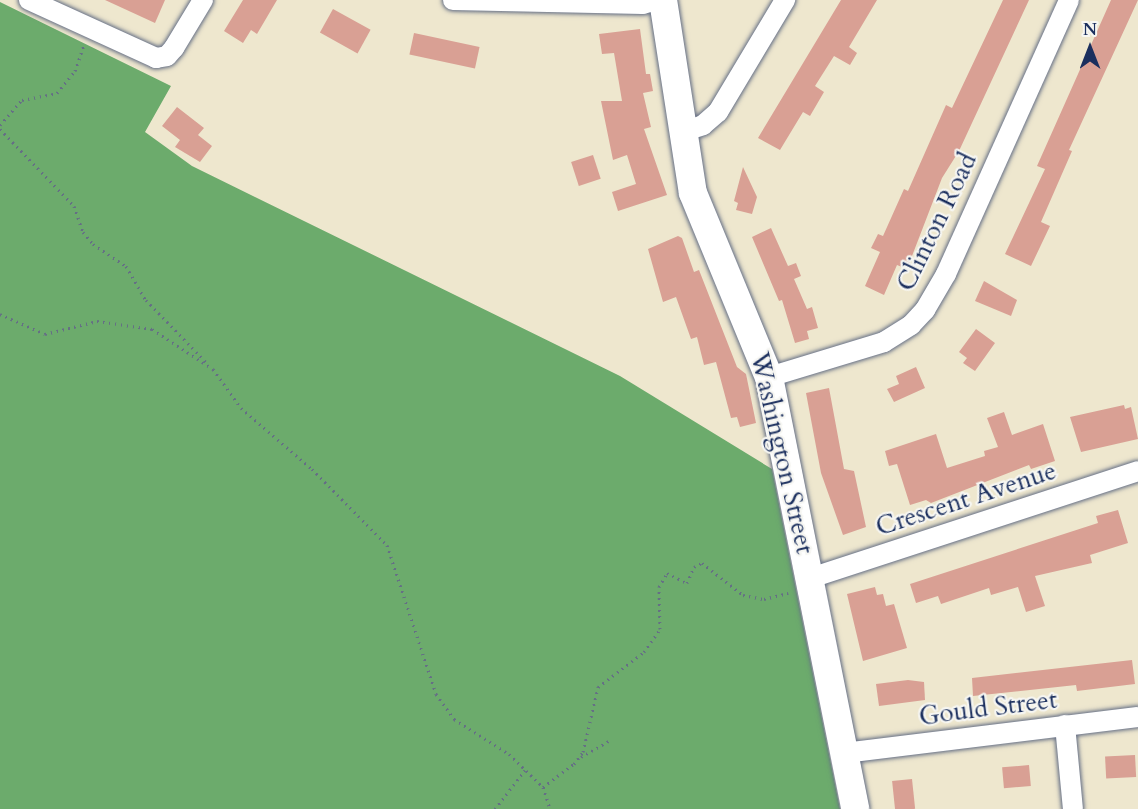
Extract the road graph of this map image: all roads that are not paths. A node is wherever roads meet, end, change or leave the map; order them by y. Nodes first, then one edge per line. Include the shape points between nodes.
1 (29, 0) edge
2 (203, 0) edge
3 (453, 0) edge
4 (657, 0) edge
5 (663, 0) edge
6 (785, 0) edge
7 (1069, 0) edge
8 (682, 132) junction
9 (769, 377) junction
10 (1138, 471) edge
11 (811, 578) junction
12 (1138, 717) edge
13 (1065, 725) junction
14 (844, 753) junction
15 (855, 809) edge
16 (1073, 809) edge

1 - 2 street via 162,58 174,48
3 - 4 street via 643,4
5 - 8 main road, Washington Street
6 - 8 street via 718,112 703,125
7 - 9 street, Clinton Road via 946,274 925,310 884,342
8 - 9 main road, Washington Street via 697,205
9 - 11 main road, Washington Street
10 - 11 street, Crescent Avenue
11 - 14 main road, Washington Street
12 - 13 street, Gould Street
13 - 14 street, Gould Street
13 - 16 street
14 - 15 main road, Washington Street

